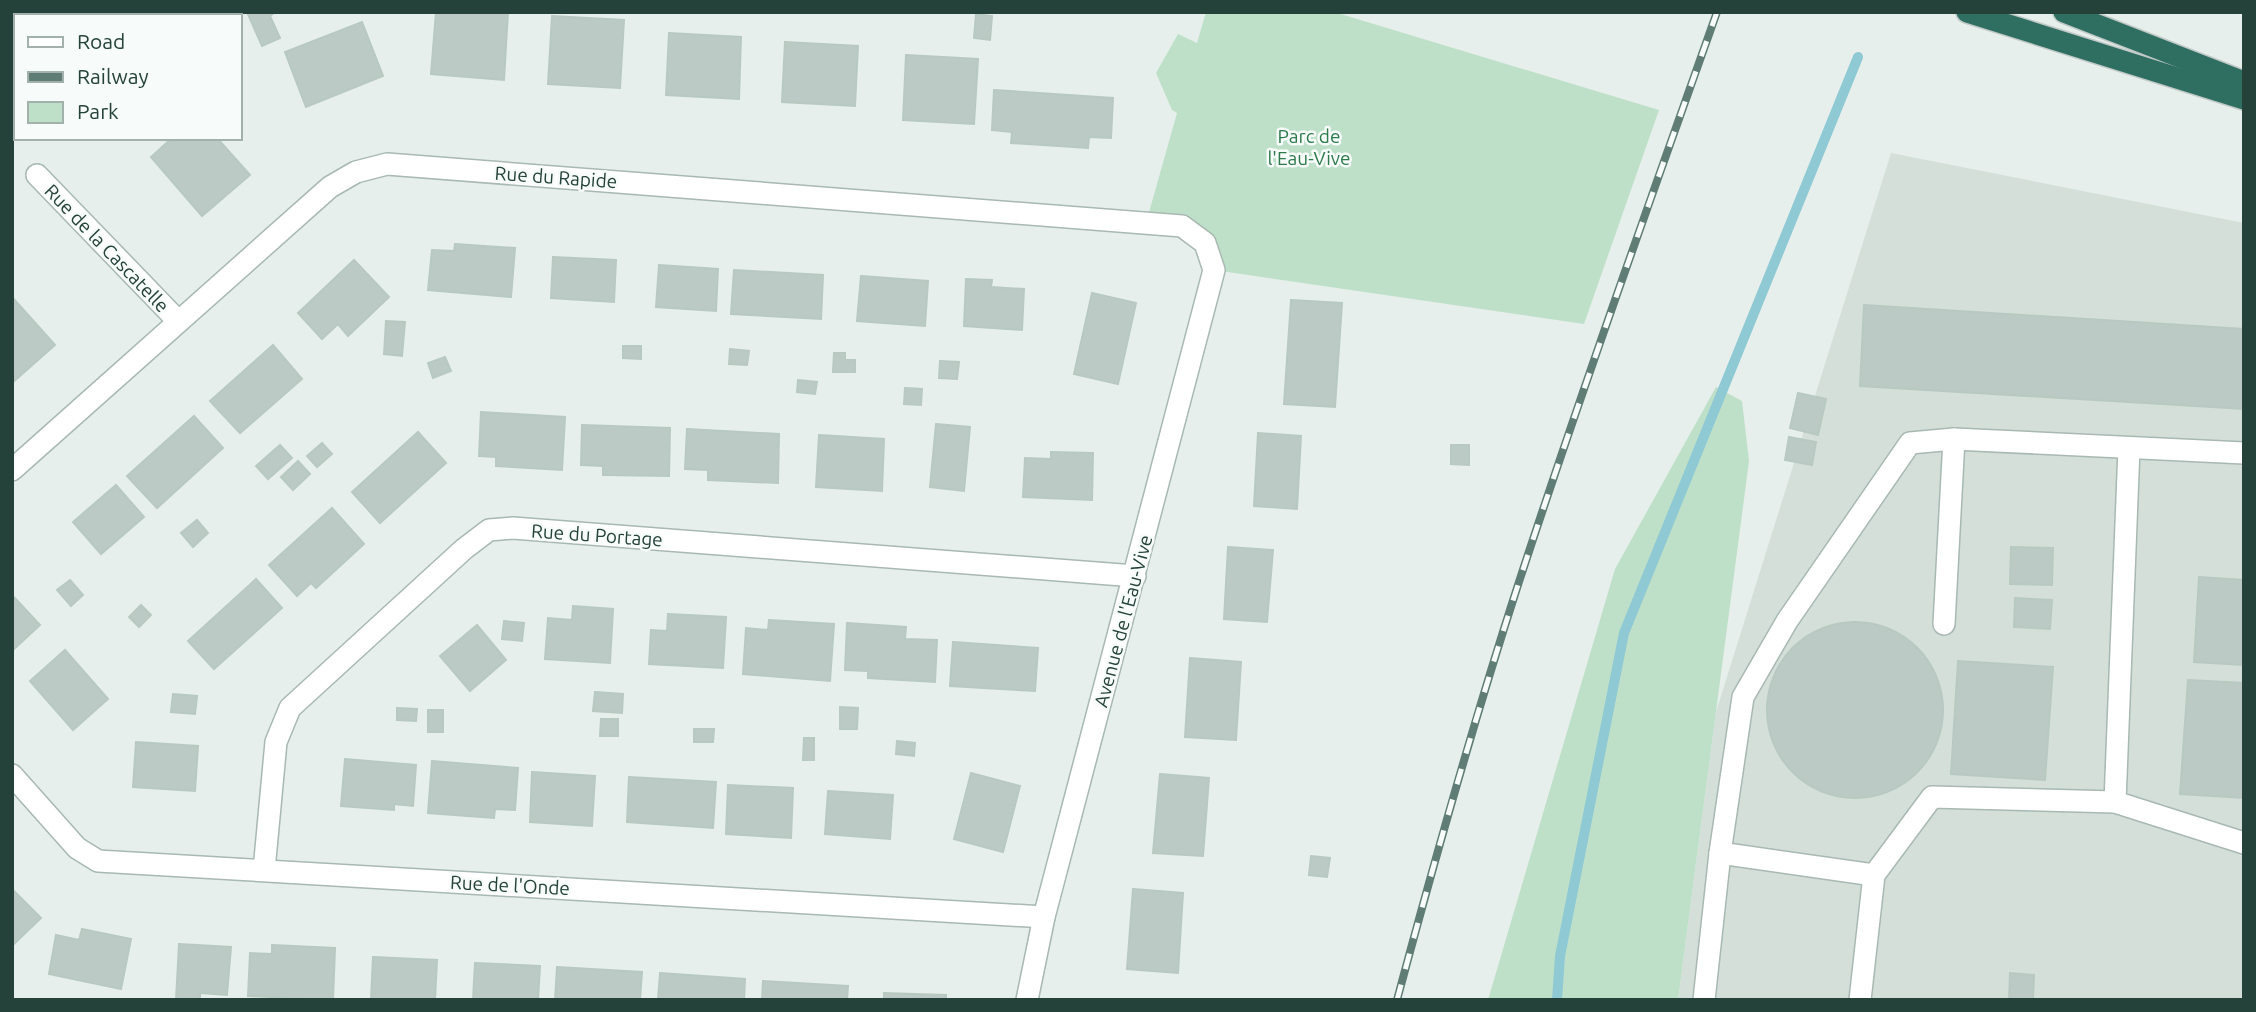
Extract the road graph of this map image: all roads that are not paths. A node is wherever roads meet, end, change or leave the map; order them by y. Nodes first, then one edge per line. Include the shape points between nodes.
1 (1967, 12) edge
2 (2064, 12) edge
3 (2244, 82) edge
4 (2244, 99) edge
5 (37, 175) dead end
6 (1205, 243) joint
7 (178, 321) junction
8 (1954, 439) junction
9 (2129, 448) junction
10 (2244, 453) edge
11 (12, 470) edge
12 (1135, 576) junction
13 (1944, 624) dead end
14 (12, 775) edge
15 (2115, 802) junction
16 (2244, 843) edge
17 (1720, 853) junction
18 (264, 870) junction
19 (1874, 875) junction
20 (1044, 917) junction
21 (1027, 1000) edge
22 (1704, 1000) edge
23 (1860, 1000) edge

1 - 4 highway
2 - 3 highway
5 - 7 street, Rue de la Cascatelle
6 - 7 street, Rue du Rapide via 1182,226 387,164 356,172 330,187
6 - 12 street, Avenue de l'Eau-Vive via 1214,270
7 - 11 street, Rue du Rapide
8 - 9 street
8 - 13 street
8 - 17 street via 1910,443 1787,621 1743,697
9 - 10 street
9 - 15 street
12 - 18 street, Rue du Portage via 513,528 489,530 290,708 276,742
12 - 20 street, Avenue de l'Eau-Vive
14 - 18 street, Rue de l'Onde via 77,848 98,861
15 - 16 street
15 - 19 street via 1932,797
17 - 19 street
17 - 22 street
18 - 20 street, Rue de l'Onde
19 - 23 street
20 - 21 street, Avenue de l'Eau-Vive

